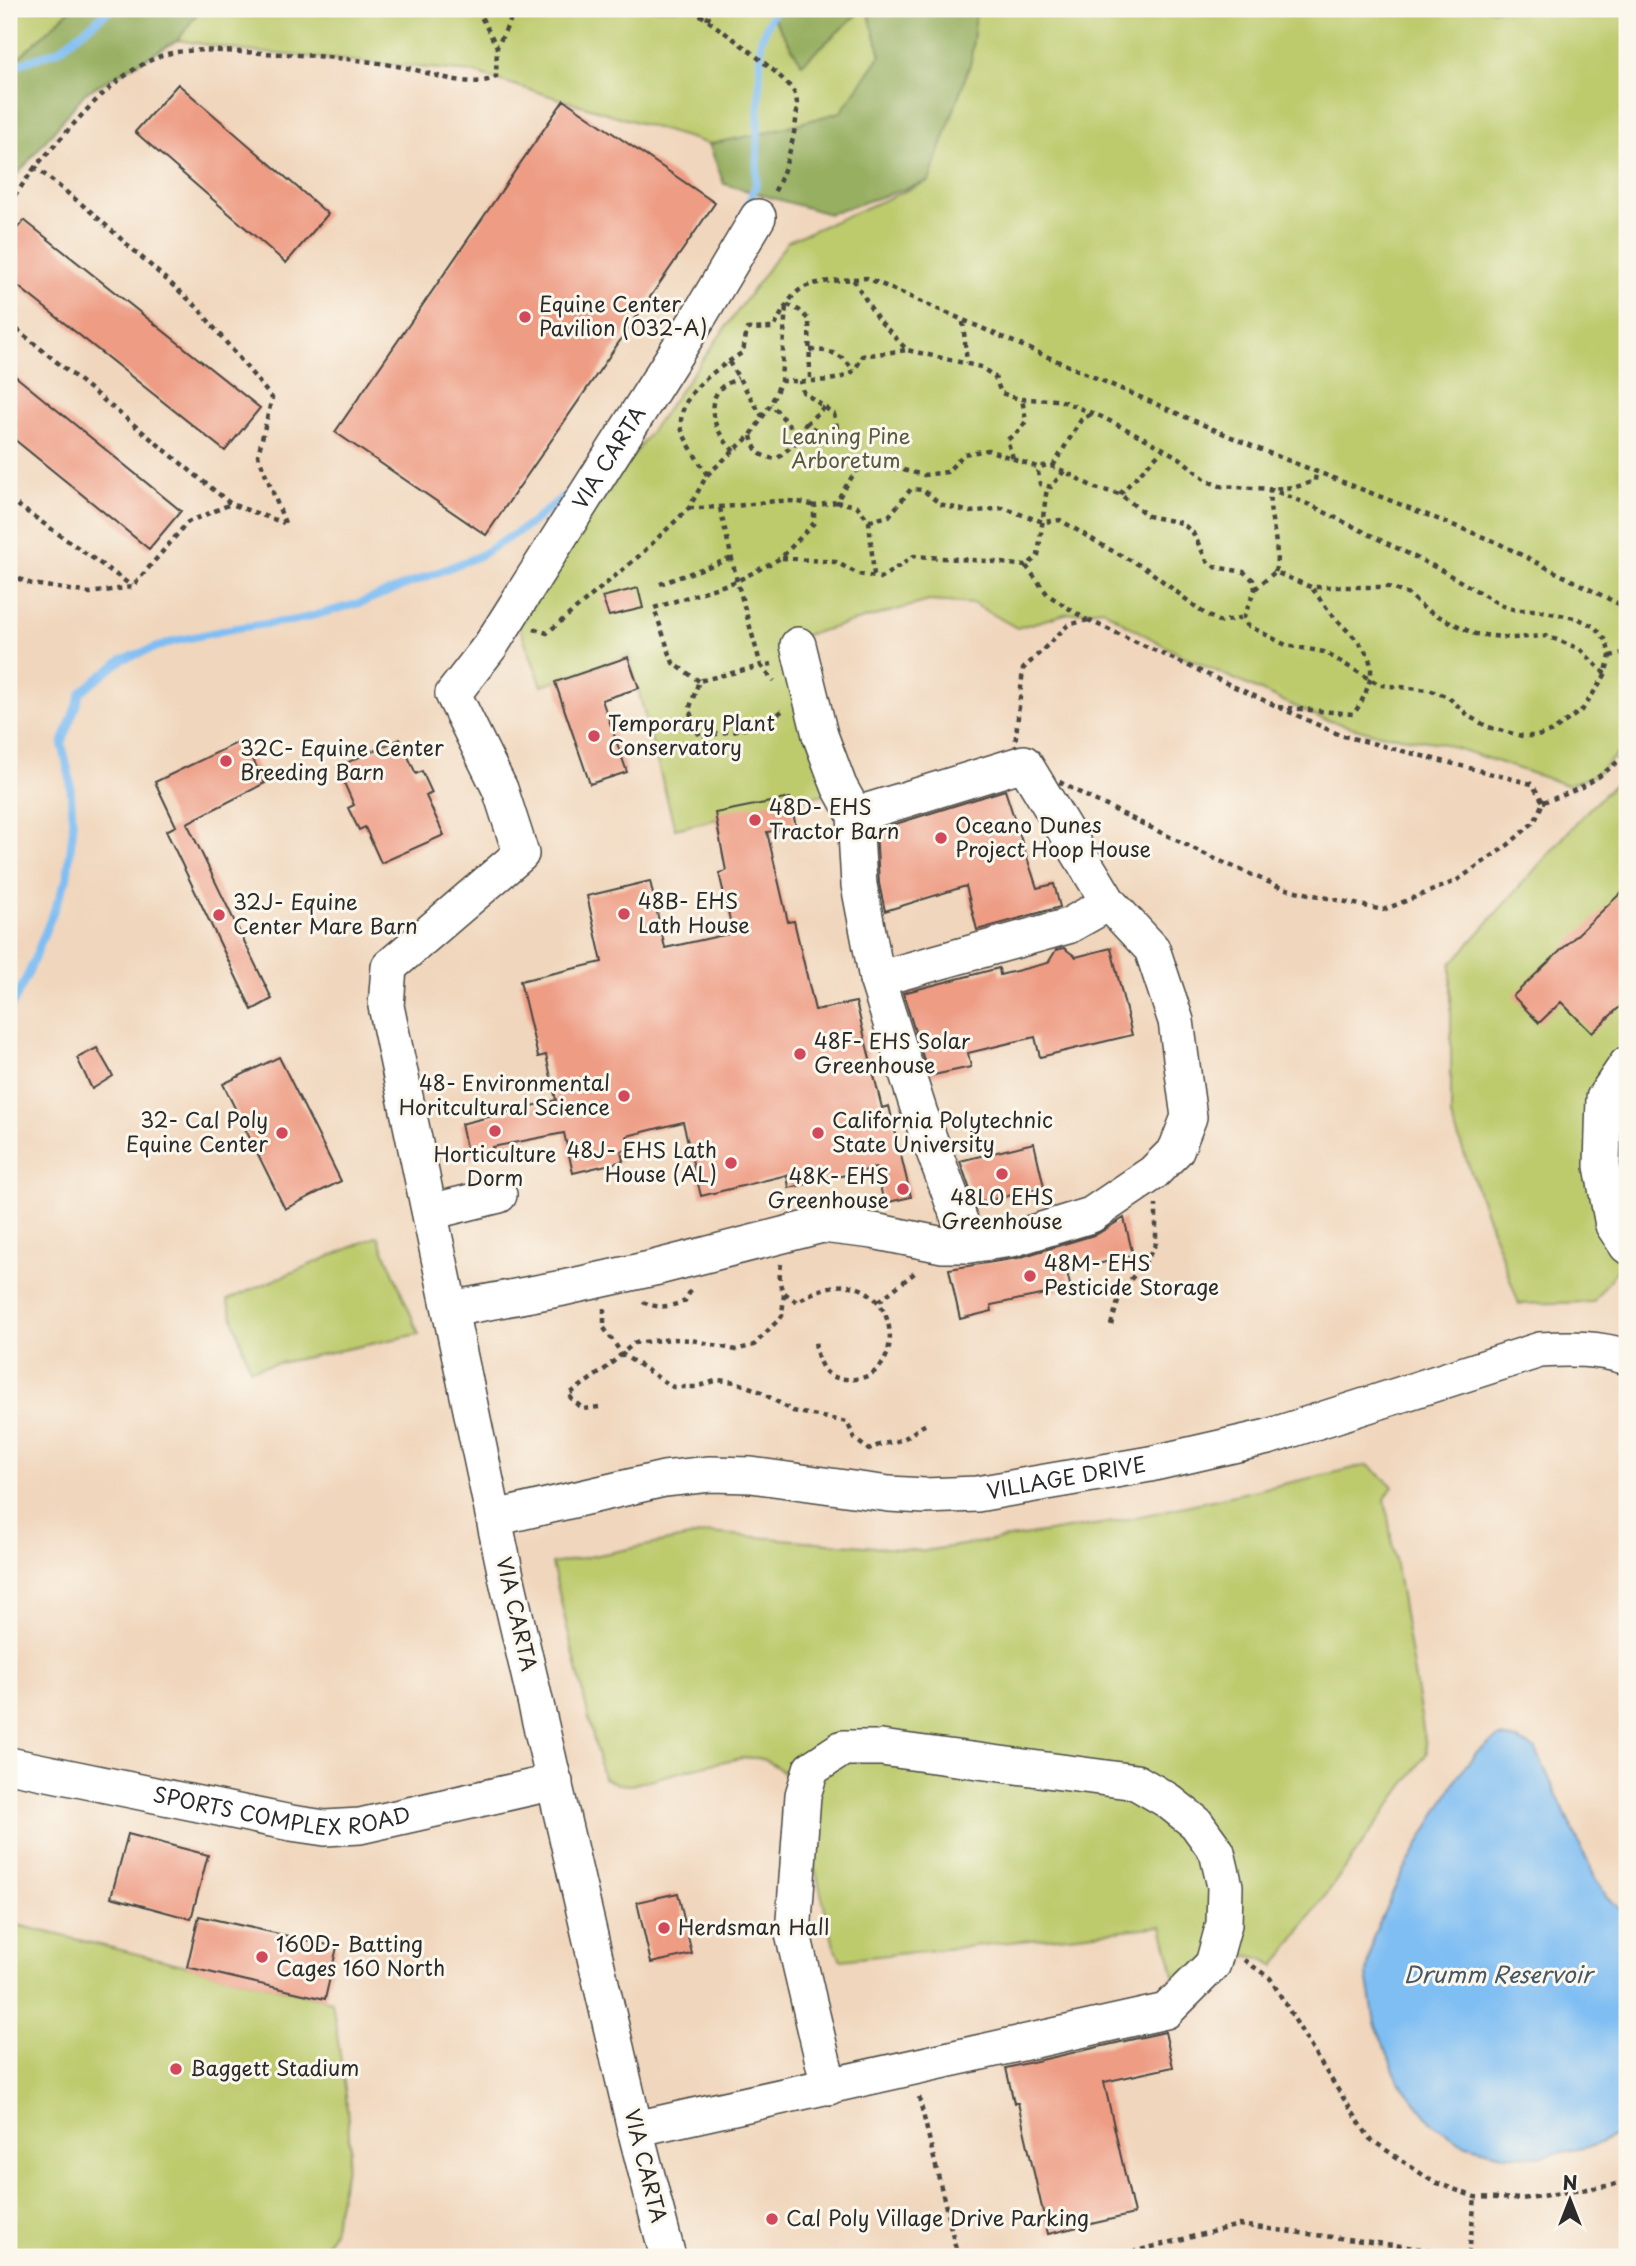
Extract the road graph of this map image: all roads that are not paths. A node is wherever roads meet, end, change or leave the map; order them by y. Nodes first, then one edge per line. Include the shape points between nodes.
1 (758, 217) road end
2 (798, 645) dead end
3 (855, 815) junction
4 (1109, 903) junction
5 (877, 979) junction
6 (1627, 1064) edge
7 (499, 1195) dead end
8 (430, 1212) junction
9 (956, 1245) junction
10 (1627, 1246) edge
11 (451, 1309) junction
12 (1627, 1354) edge
13 (495, 1518) junction
14 (9, 1765) edge
15 (555, 1782) junction
16 (829, 2087) junction
17 (635, 2129) junction
18 (668, 2257) edge

1 - 8 street, VIA CARTA via 491,645 453,694 500,789 521,854 389,967 386,1006
2 - 3 street via 820,735
3 - 4 street via 1024,763
3 - 5 street via 859,885
4 - 5 street via 1068,926
4 - 9 street via 1152,950 1176,1021 1189,1117 1176,1150 1153,1173 1091,1215 1012,1239
5 - 9 street
6 - 10 street via 1604,1098 1602,1166 1613,1225
7 - 8 street
8 - 11 street, VIA CARTA
9 - 11 street via 822,1225 628,1274
11 - 13 street, VIA CARTA
12 - 13 street, VILLAGE DRIVE via 1540,1350 1268,1437 1150,1464 977,1494 913,1495 710,1474 664,1479
13 - 15 street, VIA CARTA
14 - 15 street, SPORTS COMPLEX ROAD via 325,1828 360,1826
15 - 17 street, VIA CARTA
16 - 16 street via 793,1934 803,1795 811,1769 843,1748 881,1748 1136,1782 1196,1823 1217,1852 1225,1886 1220,1944 1213,1964 1166,2011
16 - 17 street
17 - 18 street, VIA CARTA

